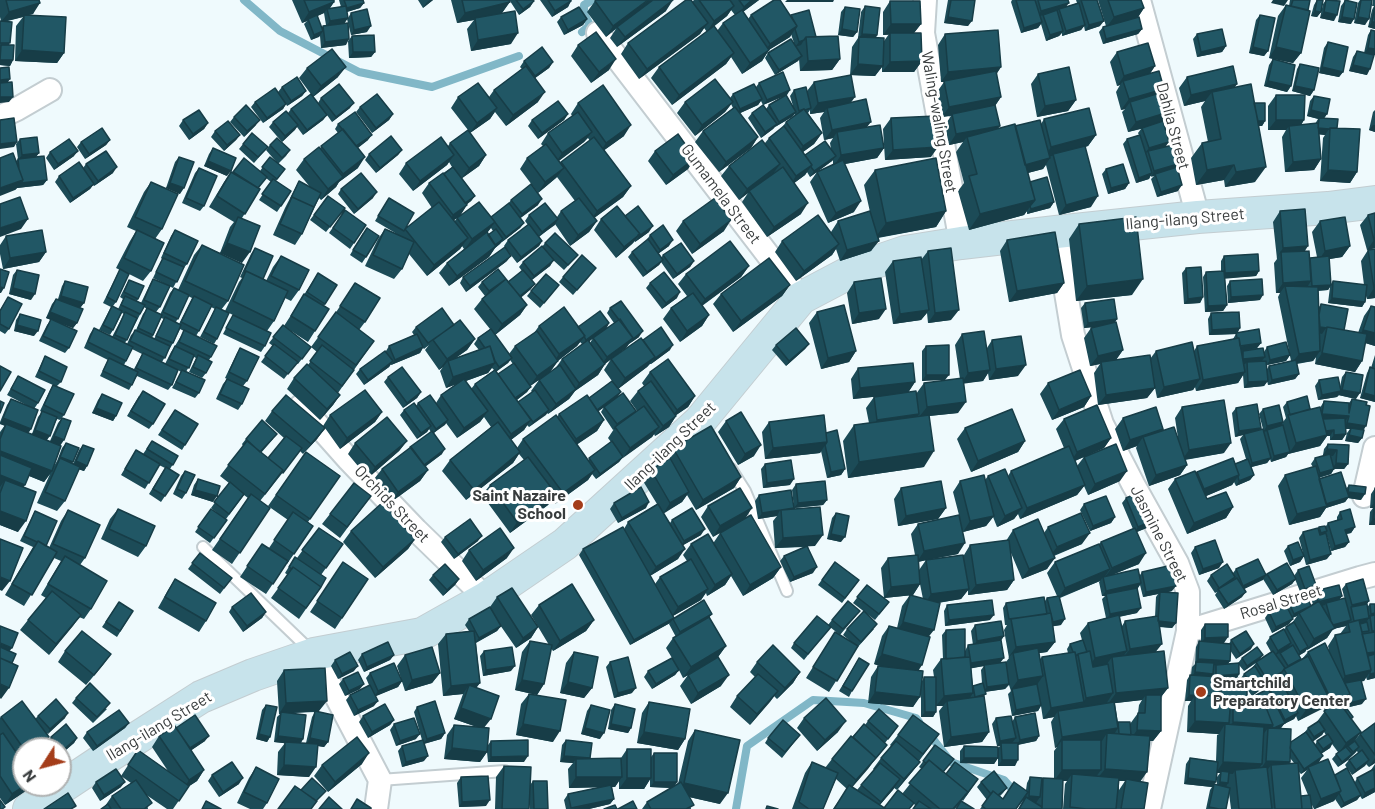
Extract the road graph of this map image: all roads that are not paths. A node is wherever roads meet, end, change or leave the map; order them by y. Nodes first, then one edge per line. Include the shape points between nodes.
1 (925, 0) edge
2 (1139, 0) edge
3 (598, 33) edge
4 (50, 90) dead end
5 (0, 117) edge
6 (1375, 202) edge
7 (1198, 217) junction
8 (1056, 232) junction
9 (961, 243) junction
10 (801, 298) junction
11 (301, 406) edge
12 (1375, 448) edge
13 (726, 461) edge
14 (1364, 496) edge
15 (203, 547) dead end
16 (1375, 574) edge
17 (787, 591) dead end
18 (486, 598) junction
19 (1188, 631) junction
20 (314, 654) junction
21 (505, 771) edge
22 (380, 780) junction
23 (29, 809) edge
24 (376, 809) edge
25 (1149, 809) edge

1 - 9 street, Waling-waling Street via 923,33
2 - 7 street, Dahlia Street
3 - 10 street, Gumamela Street
4 - 5 street
6 - 7 street, Ilang-ilang Street
7 - 8 street, Ilang-ilang Street
8 - 9 street, Ilang-ilang Street
8 - 19 street, Jasmine Street via 1076,346 1102,424 1177,563 1188,592
9 - 10 street, Ilang-ilang Street via 905,252 858,268
10 - 18 street, Ilang-ilang Street via 703,426 565,544
11 - 18 street, Orchids Street via 409,523
12 - 14 street
13 - 17 lane via 745,491
15 - 20 lane
16 - 19 street, Rosal Street
18 - 20 street, Ilang-ilang Street via 422,634
19 - 25 street, Jasmine Street
20 - 22 street
20 - 23 street, Ilang-ilang Street via 201,697
21 - 22 lane
22 - 24 street

